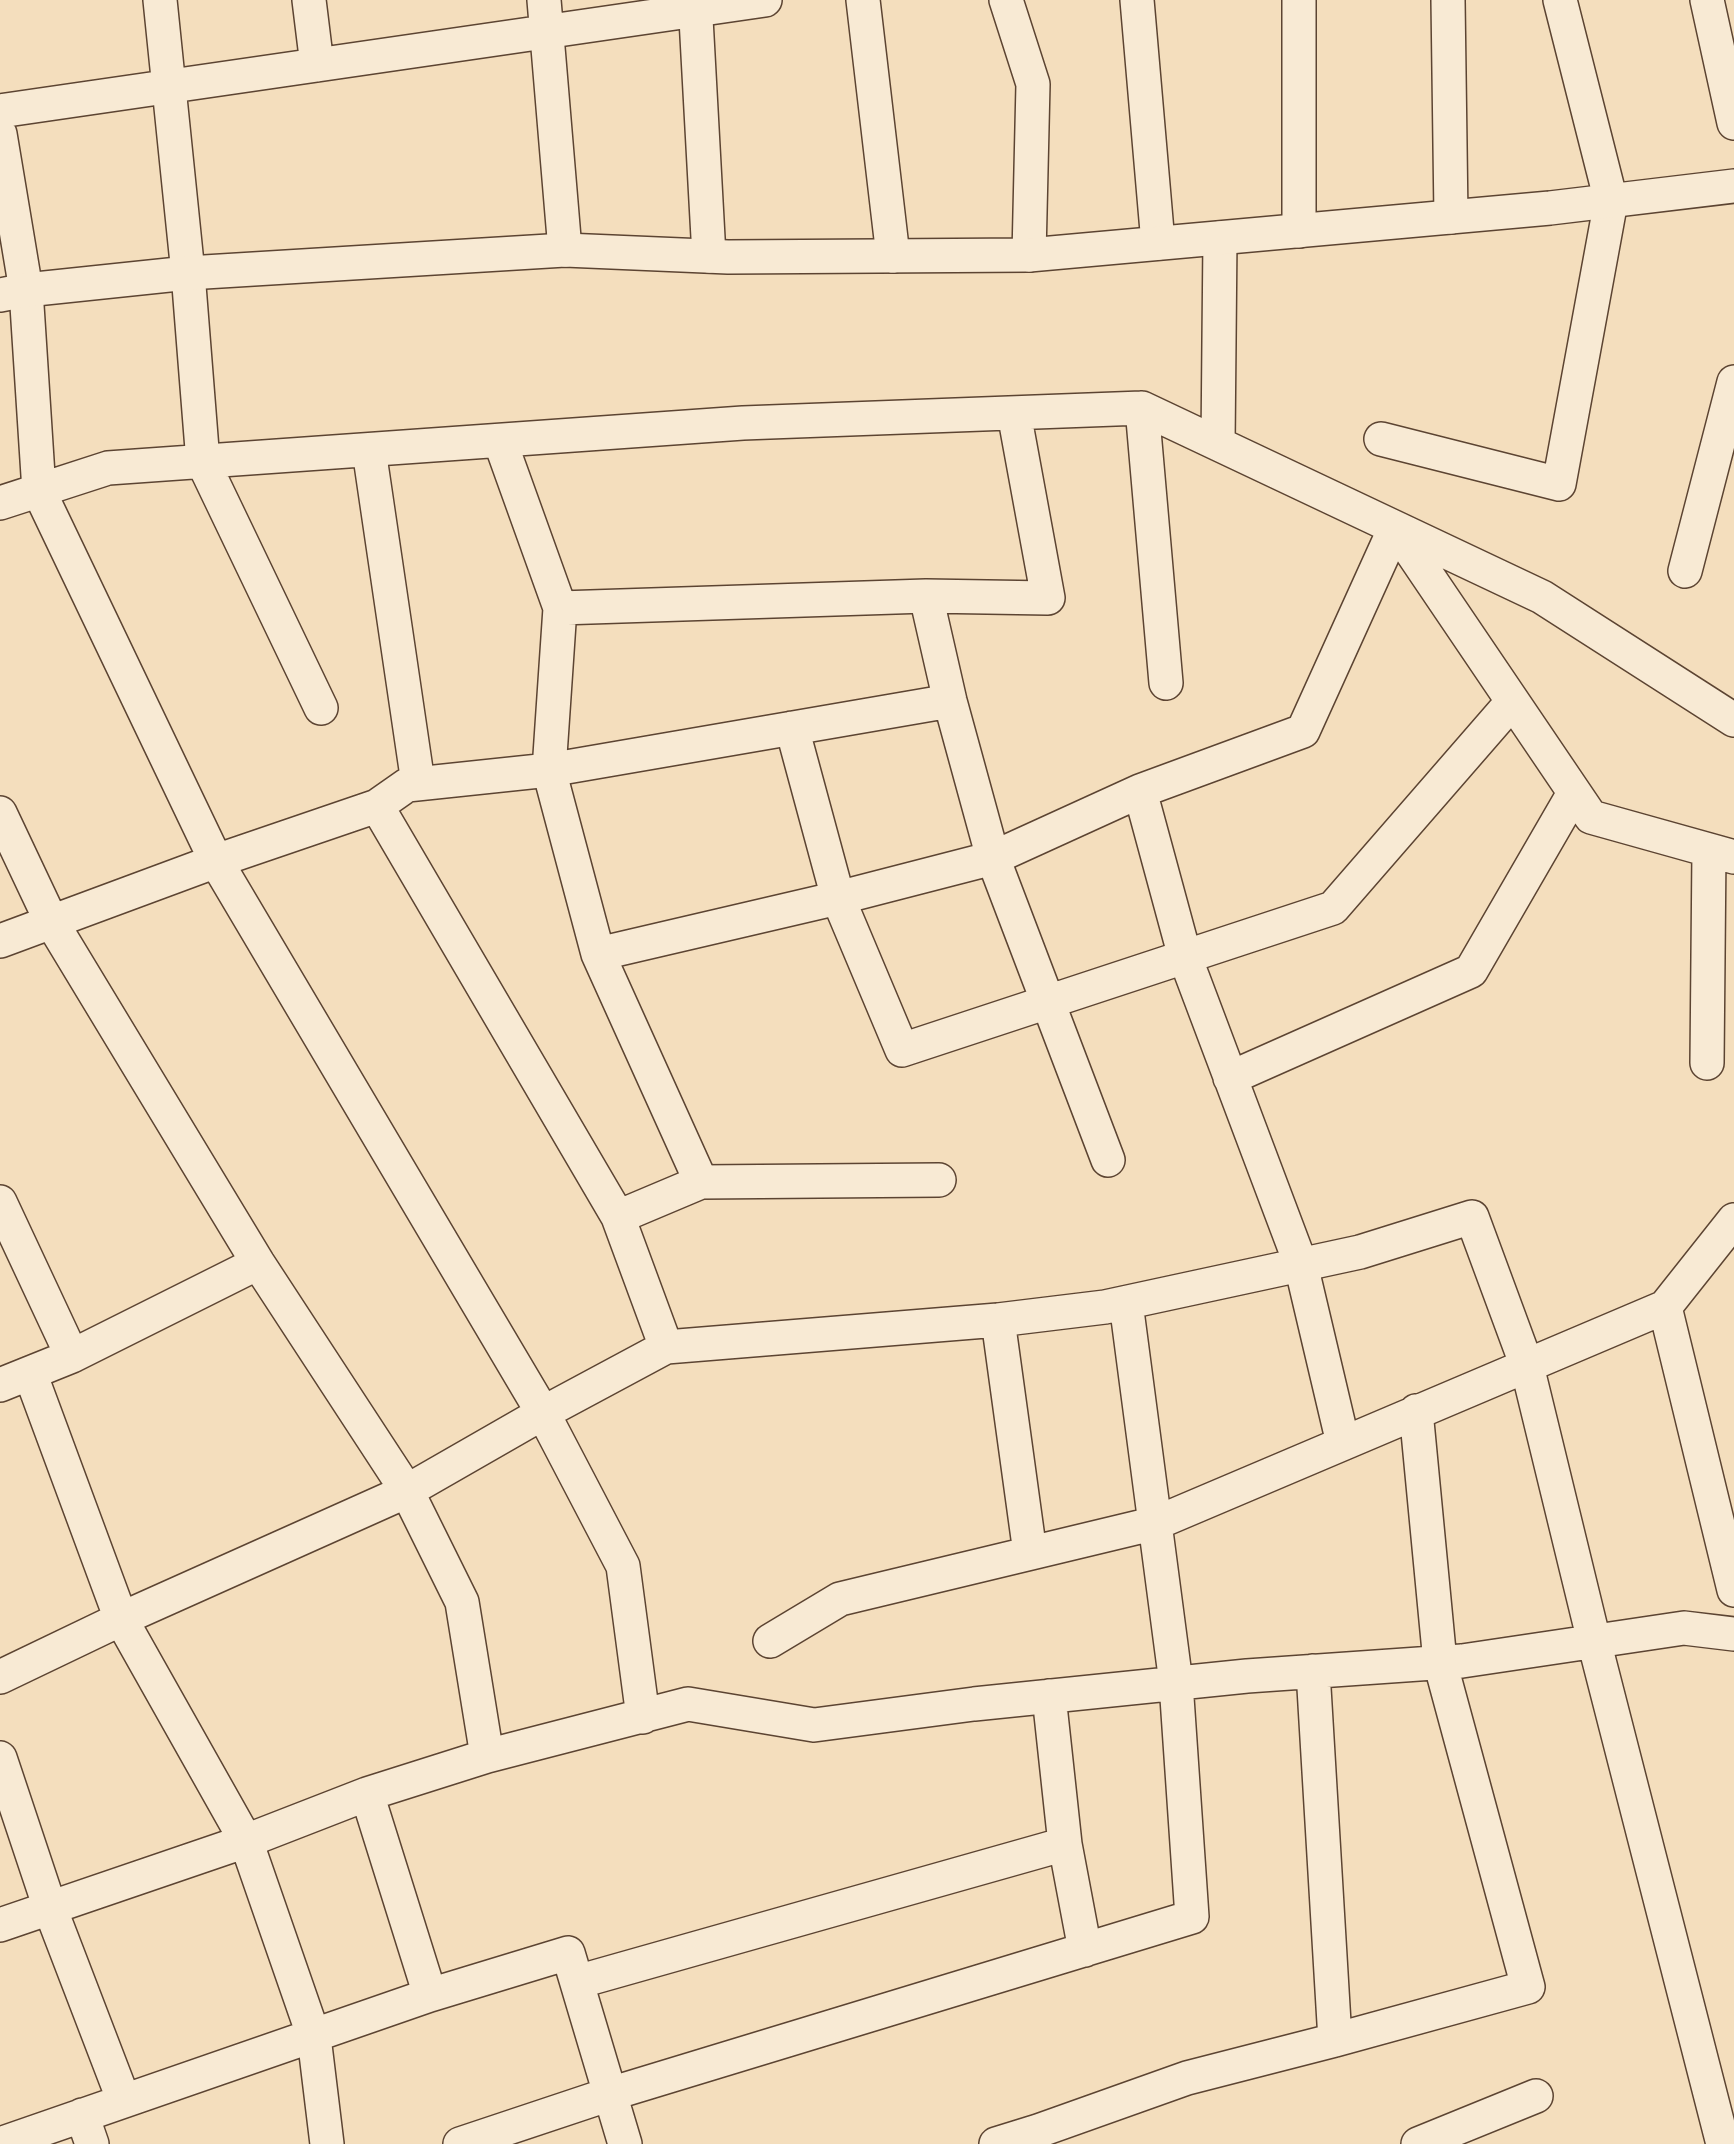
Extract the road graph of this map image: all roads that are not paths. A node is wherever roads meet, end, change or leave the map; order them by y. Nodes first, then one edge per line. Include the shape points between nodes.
1 (160, 0) edge
2 (309, 0) edge
3 (765, 0) edge
4 (863, 0) edge
5 (1006, 0) edge
6 (1137, 0) edge
7 (1299, 0) edge
8 (1448, 0) edge
9 (1560, 0) edge
10 (1707, 0) edge
11 (695, 5) edge
12 (545, 16) edge
13 (317, 65) junction
14 (169, 86) junction
15 (0, 111) edge
16 (1734, 123) edge
17 (0, 134) edge
18 (1734, 186) edge
19 (1611, 201) junction
20 (1450, 217) junction
21 (1299, 231) junction
22 (1220, 238) junction
23 (1158, 243) junction
24 (565, 250) junction
25 (1029, 255) junction
26 (709, 256) junction
27 (893, 256) junction
28 (188, 273) junction
29 (13, 292) edge
30 (1734, 382) edge
31 (1143, 408) junction
32 (1014, 413) junction
33 (1381, 439) dead end
34 (500, 441) junction
35 (1218, 444) junction
36 (369, 450) junction
37 (203, 462) junction
38 (39, 491) junction
39 (0, 503) edge
40 (1395, 528) junction
41 (1685, 571) dead end
42 (926, 596) junction
43 (560, 608) junction
44 (1166, 683) dead end
45 (950, 701) junction
46 (1512, 702) junction
47 (321, 708) dead end
48 (1734, 720) edge
49 (792, 728) junction
50 (549, 770) junction
51 (418, 783) junction
52 (1140, 790) junction
53 (1574, 793) junction
54 (377, 806) junction
55 (0, 813) edge
56 (1722, 853) edge
57 (993, 858) junction
58 (216, 861) junction
59 (838, 898) junction
60 (51, 921) junction
61 (0, 941) edge
62 (598, 954) junction
63 (1185, 957) junction
64 (1048, 1002) junction
65 (1707, 1063) dead end
66 (1230, 1078) junction
67 (1108, 1160) dead end
68 (939, 1180) dead end
69 (701, 1182) junction
70 (0, 1202) edge
71 (618, 1217) junction
72 (1734, 1220) edge
73 (258, 1263) junction
74 (1301, 1265) junction
75 (1126, 1303) junction
76 (1665, 1307) junction
77 (998, 1320) junction
78 (666, 1347) junction
79 (72, 1356) junction
80 (1527, 1365) junction
81 (30, 1373) junction
82 (0, 1385) edge
83 (1416, 1411) junction
84 (543, 1413) junction
85 (1343, 1443) junction
86 (407, 1491) junction
87 (1155, 1523) junction
88 (1030, 1553) junction
89 (1734, 1590) edge
90 (121, 1619) junction
91 (1734, 1634) edge
92 (770, 1641) dead end
93 (1594, 1641) junction
94 (1440, 1662) junction
95 (1313, 1671) junction
96 (0, 1677) edge
97 (1176, 1683) junction
98 (1049, 1696) junction
99 (643, 1717) junction
100 (487, 1756) junction
101 (0, 1758) edge
102 (368, 1794) junction
103 (246, 1841) junction
104 (1065, 1844) junction
105 (50, 1908) junction
106 (0, 1925) edge
107 (1085, 1950) junction
108 (577, 1982) junction
109 (430, 1995) junction
110 (314, 2037) junction
111 (1335, 2040) junction
112 (610, 2094) junction
113 (1536, 2096) dead end
114 (124, 2101) junction
115 (87, 2130) edge
116 (0, 2144) edge
117 (327, 2144) edge
118 (460, 2144) edge
119 (625, 2144) edge
120 (996, 2144) edge
121 (1418, 2144) edge
122 (1722, 2144) edge

1 - 14 street
2 - 13 street
3 - 11 street
4 - 27 street
5 - 25 street via 1033,84
6 - 23 street
7 - 21 street
8 - 20 street
9 - 19 street
10 - 16 street
11 - 12 street
11 - 26 street
12 - 13 street
12 - 24 street
13 - 14 street
14 - 15 street
14 - 28 street
17 - 29 street
18 - 19 street
19 - 20 street
19 - 33 street via 1559,484
20 - 21 street
21 - 22 street
22 - 23 street
22 - 35 street
23 - 25 street
24 - 26 street
24 - 28 street
25 - 27 street
26 - 27 street
28 - 29 street
28 - 37 street
29 - 38 street
30 - 41 street
31 - 32 street
31 - 35 street
31 - 44 street
32 - 34 street via 743,423
32 - 42 street via 1048,598
34 - 36 street
34 - 43 street
35 - 40 street
36 - 37 street
36 - 51 street
37 - 38 street via 108,468
37 - 47 street
38 - 39 street
38 - 58 street
40 - 46 street
40 - 48 street via 1542,597
40 - 52 street via 1303,731
42 - 43 street
42 - 45 street
43 - 50 street
45 - 49 street
45 - 57 street
46 - 53 street
46 - 63 street via 1333,908
49 - 50 street
49 - 59 street
50 - 51 street
50 - 62 street
51 - 54 street via 407,785
52 - 57 street
52 - 63 street
53 - 56 street via 1591,817
53 - 66 street via 1471,970
54 - 58 street
54 - 71 street
55 - 60 street
56 - 65 street
57 - 59 street
57 - 64 street
58 - 60 street
58 - 84 street
59 - 62 street
59 - 64 street via 902,1050
60 - 61 street
60 - 73 street
62 - 69 street
63 - 64 street
63 - 66 street
64 - 67 street
66 - 74 street
68 - 69 street
69 - 71 street
70 - 79 street
71 - 78 street
72 - 76 street
73 - 79 street
73 - 86 street
74 - 75 street
74 - 80 street via 1360,1252 1472,1217
74 - 85 street
75 - 77 street
75 - 87 street
76 - 80 street
76 - 89 street
77 - 78 street
77 - 88 street
78 - 84 street
79 - 81 street
80 - 83 street
80 - 93 street
81 - 82 street
81 - 90 street
83 - 85 street
83 - 94 street
84 - 86 street
84 - 99 street via 623,1566
85 - 87 street
86 - 90 street
86 - 100 street via 462,1602
87 - 88 street
87 - 97 street
88 - 92 street via 840,1599
90 - 96 street
90 - 103 street
91 - 93 street via 1684,1628
93 - 94 street
93 - 122 street
94 - 95 street
94 - 111 street via 1528,1987
95 - 97 street
95 - 111 street
97 - 98 street
97 - 107 street via 1192,1917
98 - 99 street via 814,1725 688,1704
98 - 104 street
99 - 100 street
100 - 102 street
101 - 105 street
102 - 103 street
102 - 109 street
103 - 105 street
103 - 110 street
104 - 107 street
104 - 108 street
105 - 106 street
105 - 114 street
107 - 112 street
108 - 109 street via 568,1953
108 - 112 street
109 - 110 street
110 - 114 street
110 - 117 street
111 - 120 street via 1187,2078
112 - 118 street
112 - 119 street
113 - 121 street
114 - 115 street
115 - 116 street

